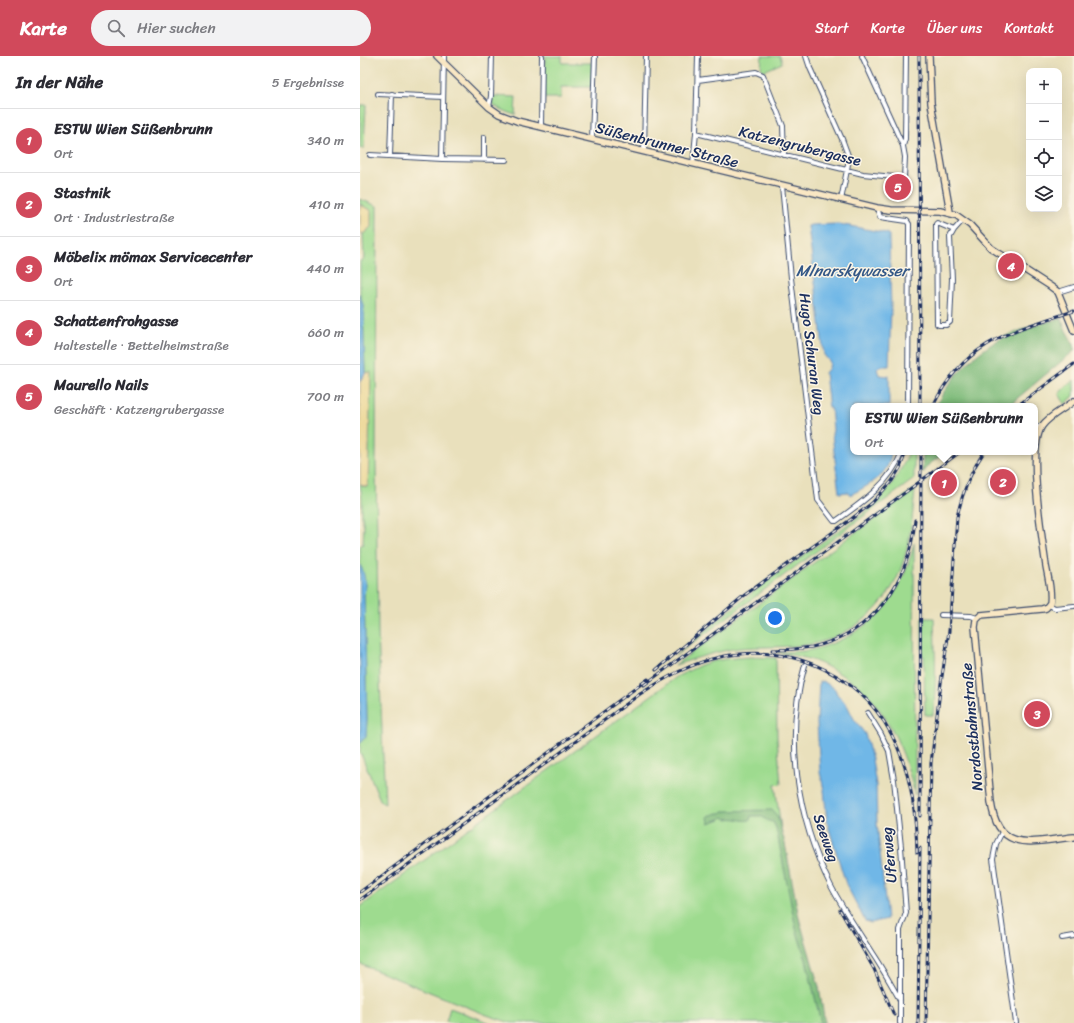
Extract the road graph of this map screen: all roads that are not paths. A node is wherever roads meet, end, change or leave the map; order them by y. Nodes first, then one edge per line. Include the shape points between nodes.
1 (437, 56) edge
2 (444, 56) edge
3 (492, 56) edge
4 (542, 56) edge
5 (595, 56) edge
6 (646, 56) edge
7 (698, 56) edge
8 (806, 56) edge
9 (862, 56) edge
10 (906, 56) edge
11 (929, 56) edge
12 (444, 63) junction
13 (698, 80) junction
14 (378, 94) dead end
15 (392, 94) junction
16 (443, 97) junction
17 (489, 106) junction
18 (541, 126) junction
19 (696, 133) junction
20 (484, 137) dead end
21 (592, 139) junction
22 (903, 146) junction
23 (644, 152) junction
24 (784, 154) junction
25 (370, 155) dead end
26 (390, 156) junction
27 (442, 159) junction
28 (484, 160) junction
29 (506, 160) dead end
30 (694, 164) junction
31 (847, 170) junction
32 (782, 186) junction
33 (841, 200) junction
34 (877, 208) junction
35 (950, 212) junction
36 (963, 220) junction
37 (954, 230) junction
38 (1074, 287) edge
39 (1058, 292) junction
40 (1074, 331) edge
41 (1074, 401) edge
42 (908, 403) edge
43 (1043, 425) junction
44 (1038, 427) edge
45 (1038, 436) edge
46 (901, 455) edge
47 (1036, 455) edge
48 (1049, 605) junction
49 (1074, 606) edge
50 (941, 615) dead end
51 (977, 618) junction
52 (805, 665) dead end
53 (868, 713) dead end
54 (1004, 834) junction
55 (1074, 837) edge
56 (1074, 936) edge
57 (1062, 938) dead end
58 (900, 1000) junction
59 (900, 1023) edge
60 (1016, 1023) edge

1 - 12 street, Süßenbrunner Straße
2 - 12 street
3 - 17 street
4 - 18 street
5 - 21 street
6 - 23 street
7 - 13 street
8 - 31 street via 842,139 848,158
9 - 22 street
10 - 22 street
11 - 35 street via 930,103
12 - 16 street
12 - 17 street, Süßenbrunner Straße
13 - 19 street
13 - 24 street via 756,72 763,75 783,126
14 - 15 street
15 - 16 street
15 - 26 street
16 - 27 street
17 - 18 street, Süßenbrunner Straße via 499,114 517,121
18 - 21 street, Süßenbrunner Straße
19 - 24 street, Katzengrubergasse
19 - 30 street
20 - 28 street
21 - 23 street, Süßenbrunner Straße
22 - 31 street, Katzengrubergasse via 904,178
23 - 30 street, Süßenbrunner Straße
24 - 31 street, Katzengrubergasse
25 - 26 street
26 - 27 street
27 - 28 street
28 - 29 street
30 - 32 street, Süßenbrunner Straße
31 - 33 street
32 - 33 street, Süßenbrunner Straße
32 - 46 street, Hugo Schuran Weg via 790,278 818,500 836,521 867,500 892,473
33 - 34 street, Süßenbrunner Straße
34 - 35 street, Süßenbrunner Straße
34 - 42 street via 880,217 907,221 909,224
35 - 36 street
36 - 37 street
36 - 39 street via 991,248
37 - 37 street via 936,224 939,325 950,322 950,241
38 - 39 street
39 - 40 street
41 - 43 street
43 - 44 street
43 - 45 street
47 - 48 street via 1042,531 1051,599
48 - 49 street via 1055,608
48 - 51 street via 1042,609 986,614
50 - 51 street
51 - 54 street, Nordostbahnstraße via 975,627 991,802 995,820
52 - 58 street, Seeweg via 797,701 795,743 797,776 809,830 831,885
53 - 58 street, Uferweg via 889,751 894,780 906,910 900,930
54 - 55 street via 1021,842 1032,843
54 - 60 street via 996,844 994,858
56 - 57 street
58 - 59 street, Uferweg

